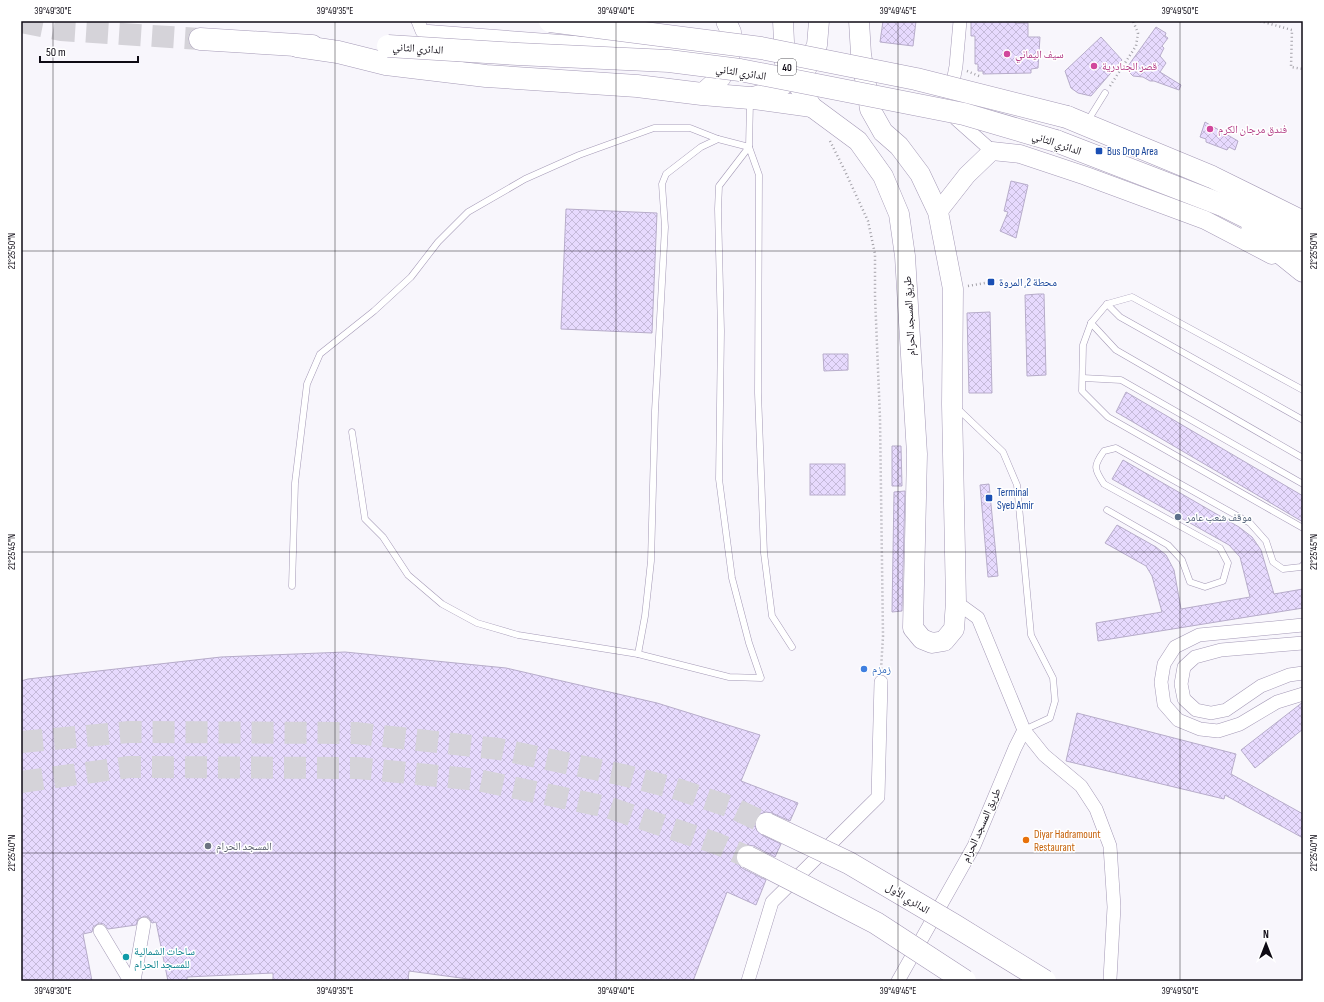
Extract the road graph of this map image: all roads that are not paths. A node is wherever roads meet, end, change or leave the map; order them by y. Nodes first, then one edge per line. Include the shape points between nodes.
1 (418, 21) edge
2 (550, 21) edge
3 (726, 21) edge
4 (783, 21) edge
5 (819, 21) edge
6 (859, 21) edge
7 (960, 21) edge
8 (200, 39) tunnel mouth
9 (730, 54) junction
10 (387, 55) junction
11 (793, 77) junction
12 (1105, 93) road end
13 (702, 94) junction
14 (750, 98) junction
15 (812, 107) junction
16 (1076, 120) junction
17 (718, 139) junction
18 (749, 147) junction
19 (992, 151) junction
20 (1212, 177) junction
21 (1222, 205) junction
22 (1303, 210) edge
23 (938, 212) junction
24 (1303, 222) edge
25 (1303, 245) edge
26 (1301, 270) edge
27 (1107, 304) junction
28 (1091, 323) junction
29 (1083, 378) junction
30 (1303, 390) edge
31 (952, 404) junction
32 (1303, 420) edge
33 (352, 432) dead end
34 (1303, 458) edge
35 (1303, 484) edge
36 (1107, 510) dead end
37 (1303, 528) edge
38 (1303, 565) edge
39 (292, 586) dead end
40 (956, 602) junction
41 (1303, 625) edge
42 (1303, 643) edge
43 (792, 647) dead end
44 (638, 654) junction
45 (1303, 673) edge
46 (881, 682) road end
47 (1303, 694) edge
48 (1024, 730) junction
49 (766, 824) tunnel mouth
50 (748, 857) tunnel mouth
51 (144, 924) dead end
52 (100, 931) dead end
53 (1110, 979) dead end
54 (130, 981) edge
55 (134, 981) edge
56 (748, 981) edge
57 (898, 981) edge
58 (965, 981) edge
59 (1045, 981) edge

1 - 9 street via 422,31
2 - 16 highway, bridge via 761,48 916,79
3 - 9 main road via 731,32
4 - 11 main road, طريق المسجد الحرام / 40 via 785,63
5 - 11 main road via 817,45 807,67
6 - 23 main road via 861,54 870,109 883,132 899,146 920,174
7 - 19 street via 956,66 949,103 956,119
8 - 10 highway, الدائري الثاني
9 - 13 main road via 722,77
10 - 13 highway via 486,76 637,86
10 - 21 highway, الدائري الثاني, bridge via 518,54 669,61 740,70 964,114 1056,141
11 - 14 main road via 776,90
11 - 15 main road, طريق المسجد الحرام / 40
12 - 16 lane
13 - 14 highway
14 - 15 main road
14 - 18 lane
15 - 40 main road, طريق المسجد الحرام via 858,141 883,176 899,214 906,256 917,454 913,628 922,639 932,643 944,641 954,629
16 - 20 highway
17 - 18 lane
17 - 39 lane via 690,128 654,128 579,155 525,179 468,212 438,242 411,278 374,312 320,354 307,384 295,483
17 - 44 lane via 683,160 666,174 662,184 666,226 655,411 651,561
18 - 43 lane via 759,175 758,392 764,553 772,616
18 - 44 lane via 719,186 719,478 732,578 761,678 729,677
19 - 23 street via 966,175
19 - 26 street via 1020,154 1205,220
20 - 22 highway
20 - 24 highway
21 - 25 highway, الدائري الثاني
21 - 26 highway
23 - 31 main road via 953,289
27 - 28 lane
27 - 30 lane via 1132,297
27 - 32 lane via 1120,317
28 - 29 lane via 1083,345
28 - 34 lane via 1116,350
29 - 35 lane via 1121,380
29 - 37 lane via 1082,391 1108,417
31 - 40 main road
31 - 48 lane via 1003,452 1017,485 1031,635 1053,678 1055,701 1050,718
33 - 44 lane via 365,519 383,537 408,575 442,604 477,623 518,635
36 - 38 lane via 1168,545 1182,560 1190,582 1205,587 1223,581 1228,564 1220,548 1104,484 1096,473 1096,461 1104,451 1116,448 1250,523 1266,541 1273,562 1283,569
40 - 48 street via 978,618
41 - 47 street via 1199,635 1175,647 1164,664 1161,682 1164,704 1178,720 1200,729 1218,731 1240,724 1277,702
42 - 45 street via 1221,650 1194,657 1184,668 1181,684 1184,699 1196,710 1211,713 1226,710 1261,686 1289,675
46 - 56 street via 878,797 772,902
48 - 53 street via 1044,755 1081,786 1096,809 1110,846 1114,907
48 - 57 street, طريق المسجد الحرام via 974,846
49 - 59 highway, الدائري الأول, bridge via 849,863
50 - 58 highway, bridge via 876,923
51 - 55 street
52 - 54 street

